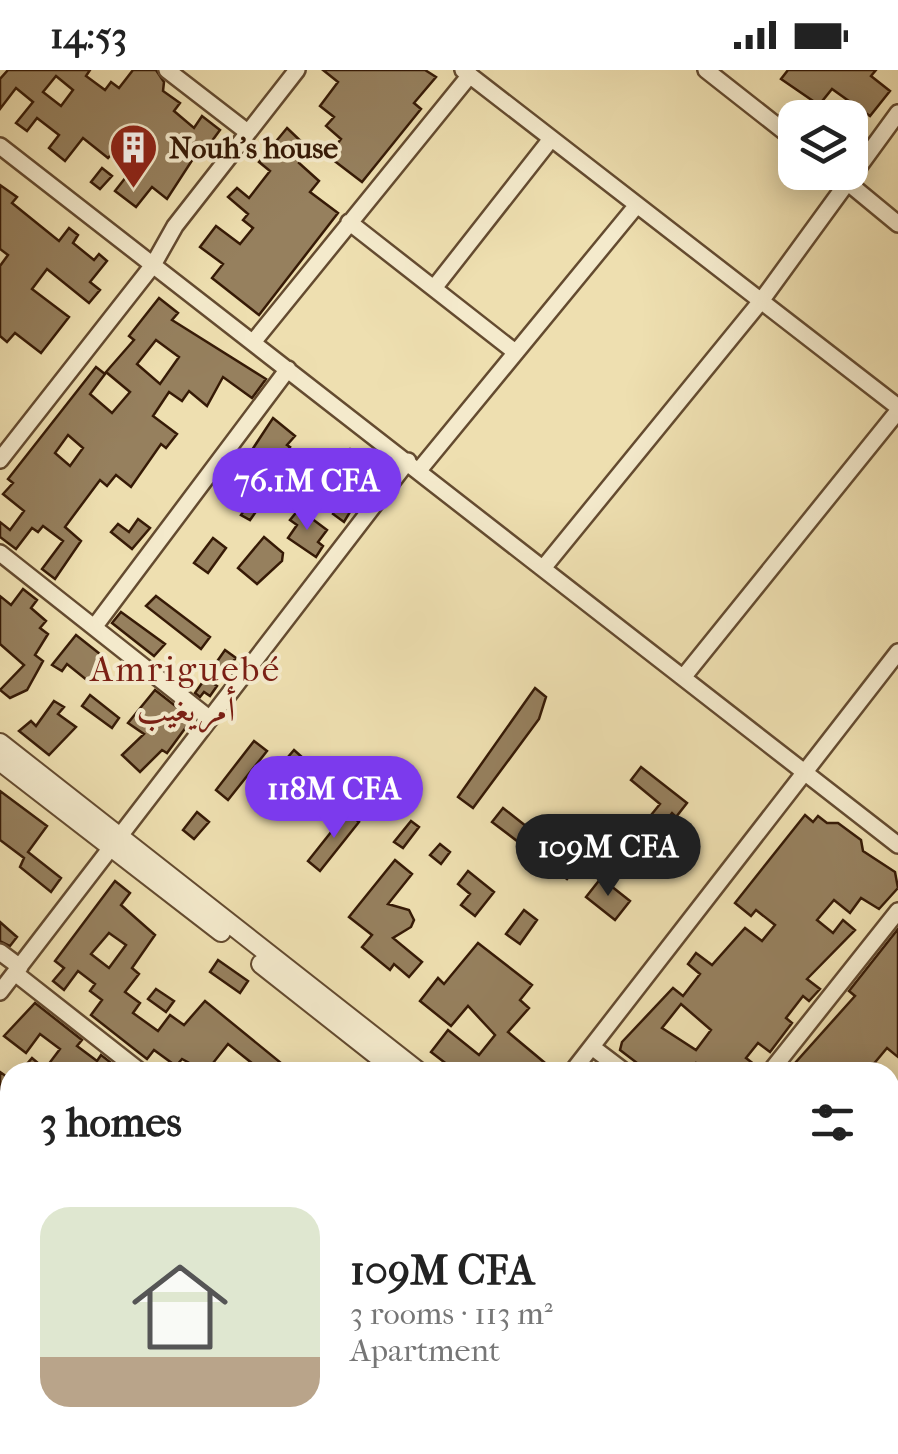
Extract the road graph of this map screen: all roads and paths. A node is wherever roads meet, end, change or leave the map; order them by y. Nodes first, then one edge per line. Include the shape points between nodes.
1 (166, 70) edge
2 (297, 70) edge
3 (706, 70) edge
4 (466, 73) edge
5 (898, 112) edge
6 (778, 127) edge
7 (246, 132) junction
8 (551, 138) junction
9 (868, 147) edge
10 (2, 151) edge
11 (834, 190) edge
12 (857, 190) edge
13 (637, 205) junction
14 (350, 222) junction
15 (898, 224) edge
16 (153, 266) junction
17 (434, 288) junction
18 (761, 302) junction
19 (254, 341) junction
20 (515, 352) junction
21 (288, 369) junction
22 (898, 409) edge
23 (0, 460) edge
24 (414, 465) junction
25 (0, 553) edge
26 (544, 567) junction
27 (95, 626) junction
28 (898, 652) edge
29 (685, 675) junction
30 (210, 719) junction
31 (0, 743) edge
32 (0, 762) edge
33 (803, 770) junction
34 (115, 843) junction
35 (898, 845) edge
36 (898, 911) edge
37 (0, 952) edge
38 (17, 970) junction
39 (0, 992) edge
40 (592, 1047) junction
41 (125, 1062) edge
42 (386, 1062) edge
43 (405, 1062) edge
44 (580, 1062) edge
45 (612, 1062) edge
46 (778, 1062) edge

1 - 7 street
2 - 7 street
3 - 6 street
4 - 8 street
4 - 14 street
5 - 9 street
7 - 16 street
8 - 13 street
8 - 17 street
10 - 16 street
11 - 18 street
12 - 15 street
13 - 18 street
13 - 20 street
14 - 17 street
14 - 19 street
16 - 19 street
16 - 23 street
17 - 20 street
18 - 22 street
18 - 26 street
19 - 21 street
20 - 24 street
21 - 24 street
21 - 27 street
22 - 29 street
24 - 26 street
24 - 30 street
25 - 27 street
26 - 29 street
27 - 30 street
28 - 33 street
29 - 33 street
30 - 34 street
31 - 34 street
32 - 34 street
33 - 35 street
33 - 40 street
34 - 38 street
34 - 42 street
34 - 43 street
36 - 46 street
37 - 38 street
38 - 39 street
38 - 41 street
40 - 44 street
40 - 45 street

